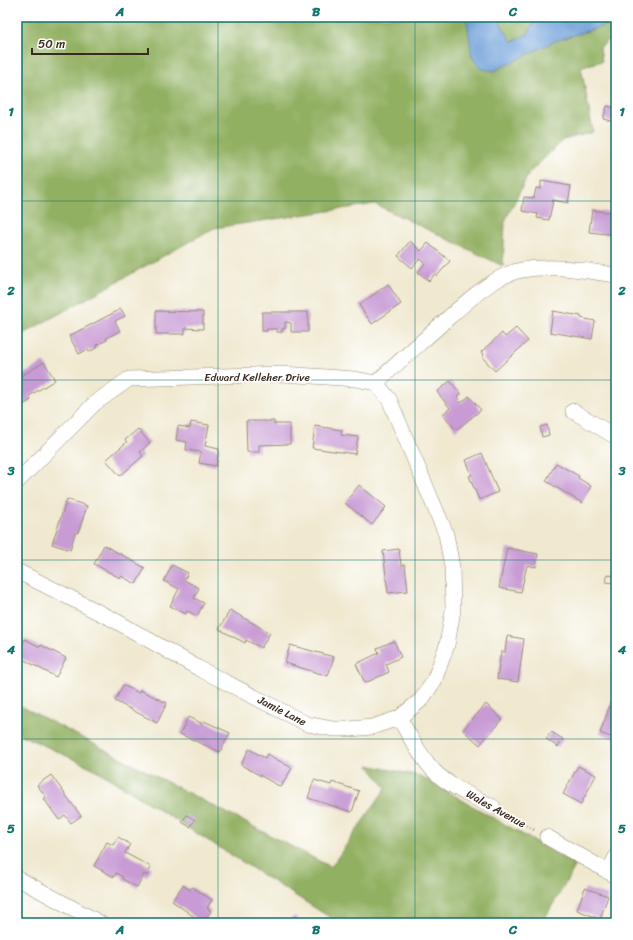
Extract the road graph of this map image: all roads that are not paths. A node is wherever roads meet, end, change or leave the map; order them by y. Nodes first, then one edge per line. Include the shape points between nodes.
1 (616, 275) edge
2 (376, 383) junction
3 (573, 411) dead end
4 (616, 437) edge
5 (17, 482) edge
6 (17, 571) edge
7 (399, 718) junction
8 (493, 807) road end
9 (547, 837) road end
10 (616, 857) edge
11 (612, 874) edge
12 (17, 878) edge
13 (100, 923) edge

1 - 2 street via 547,268 521,270 500,278 480,290
2 - 5 street, Edward Kelleher Drive via 355,378 283,374 129,379 94,403
2 - 7 street, Jamie Lane via 389,399 446,534 452,567 453,610 447,645 434,681 421,700
3 - 4 street
6 - 7 street, Jamie Lane via 307,724 333,729 372,727
7 - 8 street, Wales Avenue via 436,773 447,782
9 - 11 street
10 - 11 street
12 - 13 street

